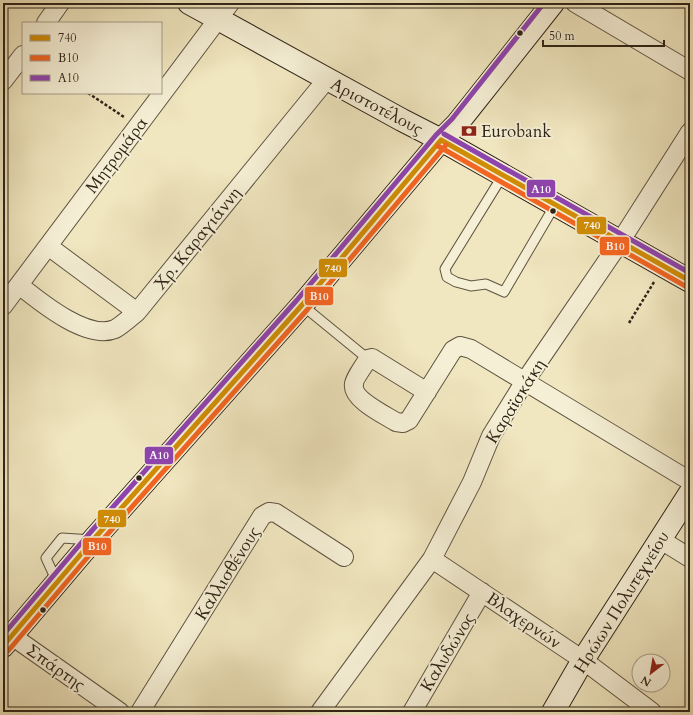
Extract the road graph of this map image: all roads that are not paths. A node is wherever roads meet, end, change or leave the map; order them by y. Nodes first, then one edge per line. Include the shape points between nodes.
1 (60, 3) edge
2 (189, 3) edge
3 (553, 3) edge
4 (575, 3) edge
5 (224, 11) edge
6 (47, 22) edge
7 (22, 56) edge
8 (690, 71) edge
9 (327, 79) junction
10 (3, 81) edge
11 (162, 94) edge
12 (162, 94) edge
13 (690, 132) edge
14 (441, 140) junction
15 (503, 175) junction
16 (555, 205) junction
17 (620, 242) junction
18 (48, 246) junction
19 (690, 281) edge
20 (19, 286) junction
21 (302, 305) junction
22 (3, 306) edge
23 (137, 312) junction
24 (368, 359) junction
25 (525, 381) junction
26 (427, 392) junction
27 (690, 481) edge
28 (690, 493) edge
29 (661, 540) junction
30 (344, 557) dead end
31 (690, 558) edge
32 (432, 559) junction
33 (482, 592) junction
34 (8, 641) edge
35 (583, 660) junction
36 (120, 712) edge
37 (140, 712) edge
38 (320, 712) edge
39 (412, 712) edge
40 (552, 712) edge
41 (652, 712) edge

1 - 6 street
2 - 5 main road, Αριστοτέλους
3 - 14 main road via 457,124
4 - 8 street
5 - 9 main road, Αριστοτέλους
5 - 11 street, Μητρομάρα
7 - 10 street
9 - 14 main road, Αριστοτέλους
9 - 23 street, Χρ. Καραγιάννη
12 - 18 street, Μητρομάρα
13 - 17 street, Καραϊσκάκη
14 - 15 main road, Αριστοτέλους
14 - 21 main road
15 - 16 main road, Αριστοτέλους
15 - 16 lane via 444,269 447,276 456,282 471,286 486,284 504,292
16 - 17 main road, Αριστοτέλους
17 - 19 main road, Αριστοτέλους
17 - 25 street, Καραϊσκάκη
18 - 20 street, Μητρομάρα
18 - 23 street
20 - 22 street, Μητρομάρα
20 - 23 street, Χρ. Καραγιάννη via 57,315 99,332 115,329
21 - 24 lane
21 - 34 main road via 93,540
24 - 26 street via 372,358
24 - 26 street via 354,384 355,392 360,399 396,422 403,423 409,420
25 - 26 street via 471,349 460,346 452,350
25 - 27 street
25 - 32 street, Καραϊσκάκη via 491,436 472,482
28 - 29 main road, Ηρώων Πολυτεχνείου
29 - 31 street
29 - 35 main road, Ηρώων Πολυτεχνείου
30 - 37 street, Καλλισθένους via 276,513 269,512 262,516
32 - 33 street, Βλαχερνών
32 - 38 street, Καραϊσκάκη
33 - 35 street, Βλαχερνών
33 - 39 street, Καλυδώνος
34 - 36 street, Σπάρτης
35 - 40 main road, Ηρώων Πολυτεχνείου
35 - 41 street, Βλαχερνών

